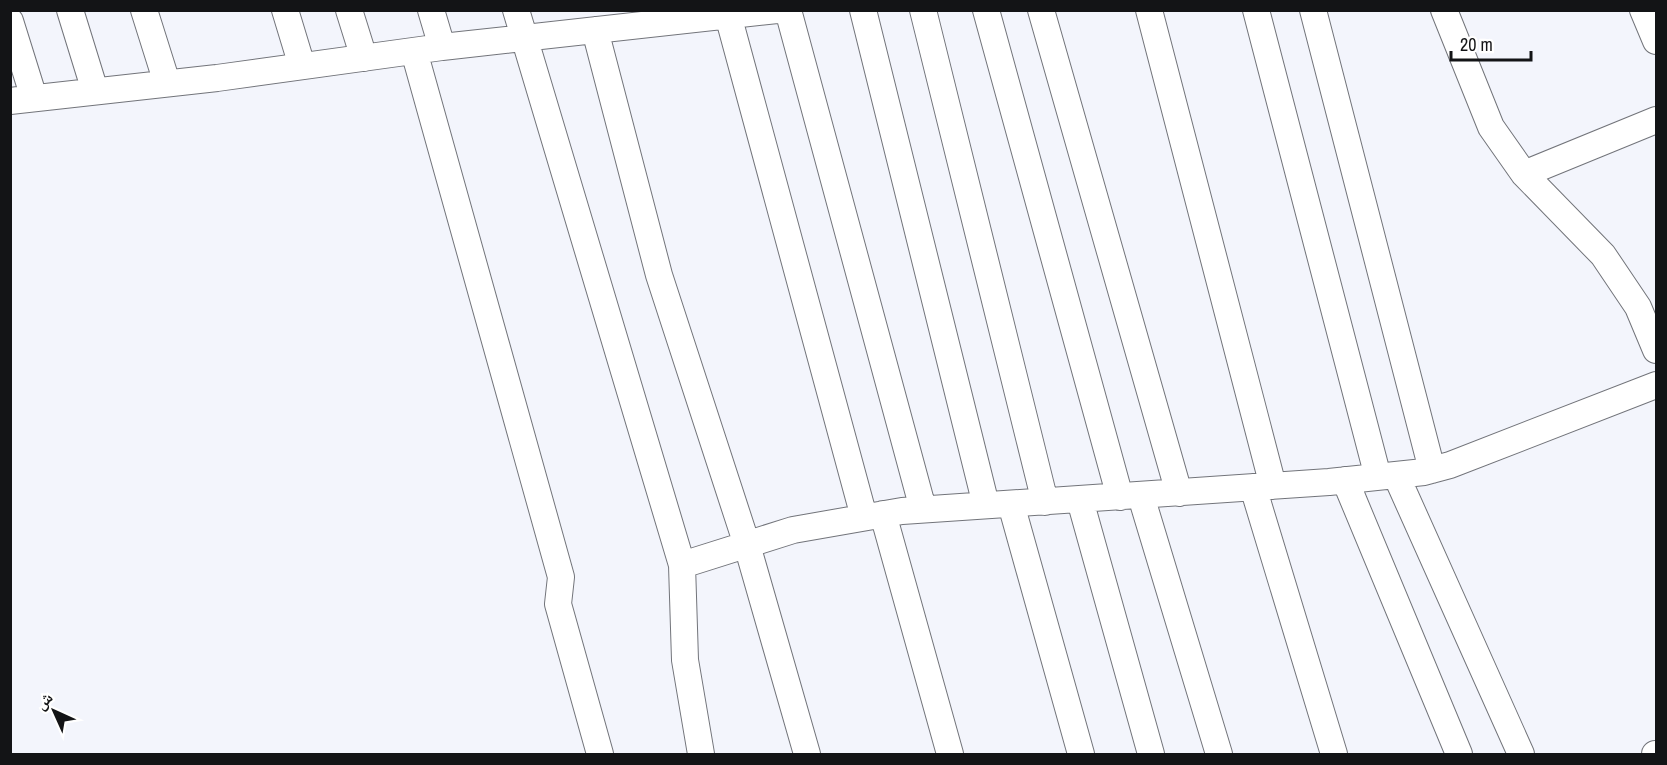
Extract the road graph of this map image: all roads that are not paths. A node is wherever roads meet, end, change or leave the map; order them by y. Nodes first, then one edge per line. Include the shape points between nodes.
1 (70, 10) edge
2 (144, 10) edge
3 (285, 10) edge
4 (349, 10) edge
5 (431, 10) edge
6 (516, 10) edge
7 (777, 10) edge
8 (788, 10) edge
9 (862, 10) edge
10 (923, 10) edge
11 (986, 10) edge
12 (1041, 10) edge
13 (1149, 10) edge
14 (1256, 10) edge
15 (1312, 10) edge
16 (1443, 10) edge
17 (1644, 10) edge
18 (728, 15) junction
19 (10, 21) edge
20 (595, 30) junction
21 (525, 37) junction
22 (1656, 41) edge
23 (442, 46) junction
24 (414, 51) junction
25 (364, 58) junction
26 (302, 66) junction
27 (167, 83) junction
28 (95, 91) junction
29 (22, 99) edge
30 (1656, 120) edge
31 (1524, 174) junction
32 (1656, 350) edge
33 (1656, 385) edge
34 (1432, 470) junction
35 (1387, 476) junction
36 (1345, 480) junction
37 (1263, 487) junction
38 (1179, 493) junction
39 (1130, 496) junction
40 (1080, 500) junction
41 (1045, 502) junction
42 (998, 504) junction
43 (923, 509) junction
44 (874, 516) junction
45 (747, 545) junction
46 (682, 565) junction
47 (600, 754) edge
48 (701, 754) edge
49 (807, 754) edge
50 (950, 754) edge
51 (1081, 754) edge
52 (1151, 754) edge
53 (1219, 754) edge
54 (1334, 754) edge
55 (1459, 754) edge
56 (1521, 754) edge

1 - 28 street
2 - 27 street
3 - 26 street
4 - 25 street
5 - 23 street
6 - 21 street
7 - 18 street
8 - 43 street
9 - 42 street
10 - 41 street
11 - 39 street
12 - 38 street
13 - 37 street
14 - 35 street
15 - 34 street
16 - 31 street via 1491,127
17 - 22 street
18 - 20 street
18 - 44 street
19 - 29 street
20 - 21 street
20 - 45 street via 659,275
21 - 23 street
21 - 46 street
23 - 24 street
24 - 25 street
24 - 47 street via 561,577 558,604
25 - 26 street
26 - 27 street
27 - 28 street
28 - 29 street
30 - 31 street
31 - 32 street via 1603,255 1638,307
33 - 34 street
34 - 35 street
35 - 36 street
35 - 56 street
36 - 37 street
36 - 55 street
37 - 38 street
37 - 54 street
38 - 39 street
39 - 40 street
39 - 53 street
40 - 41 street
40 - 52 street
41 - 42 street
42 - 43 street
42 - 51 street
43 - 44 street
44 - 45 street via 793,530
44 - 50 street
45 - 46 street
45 - 49 street
46 - 48 street via 685,660

